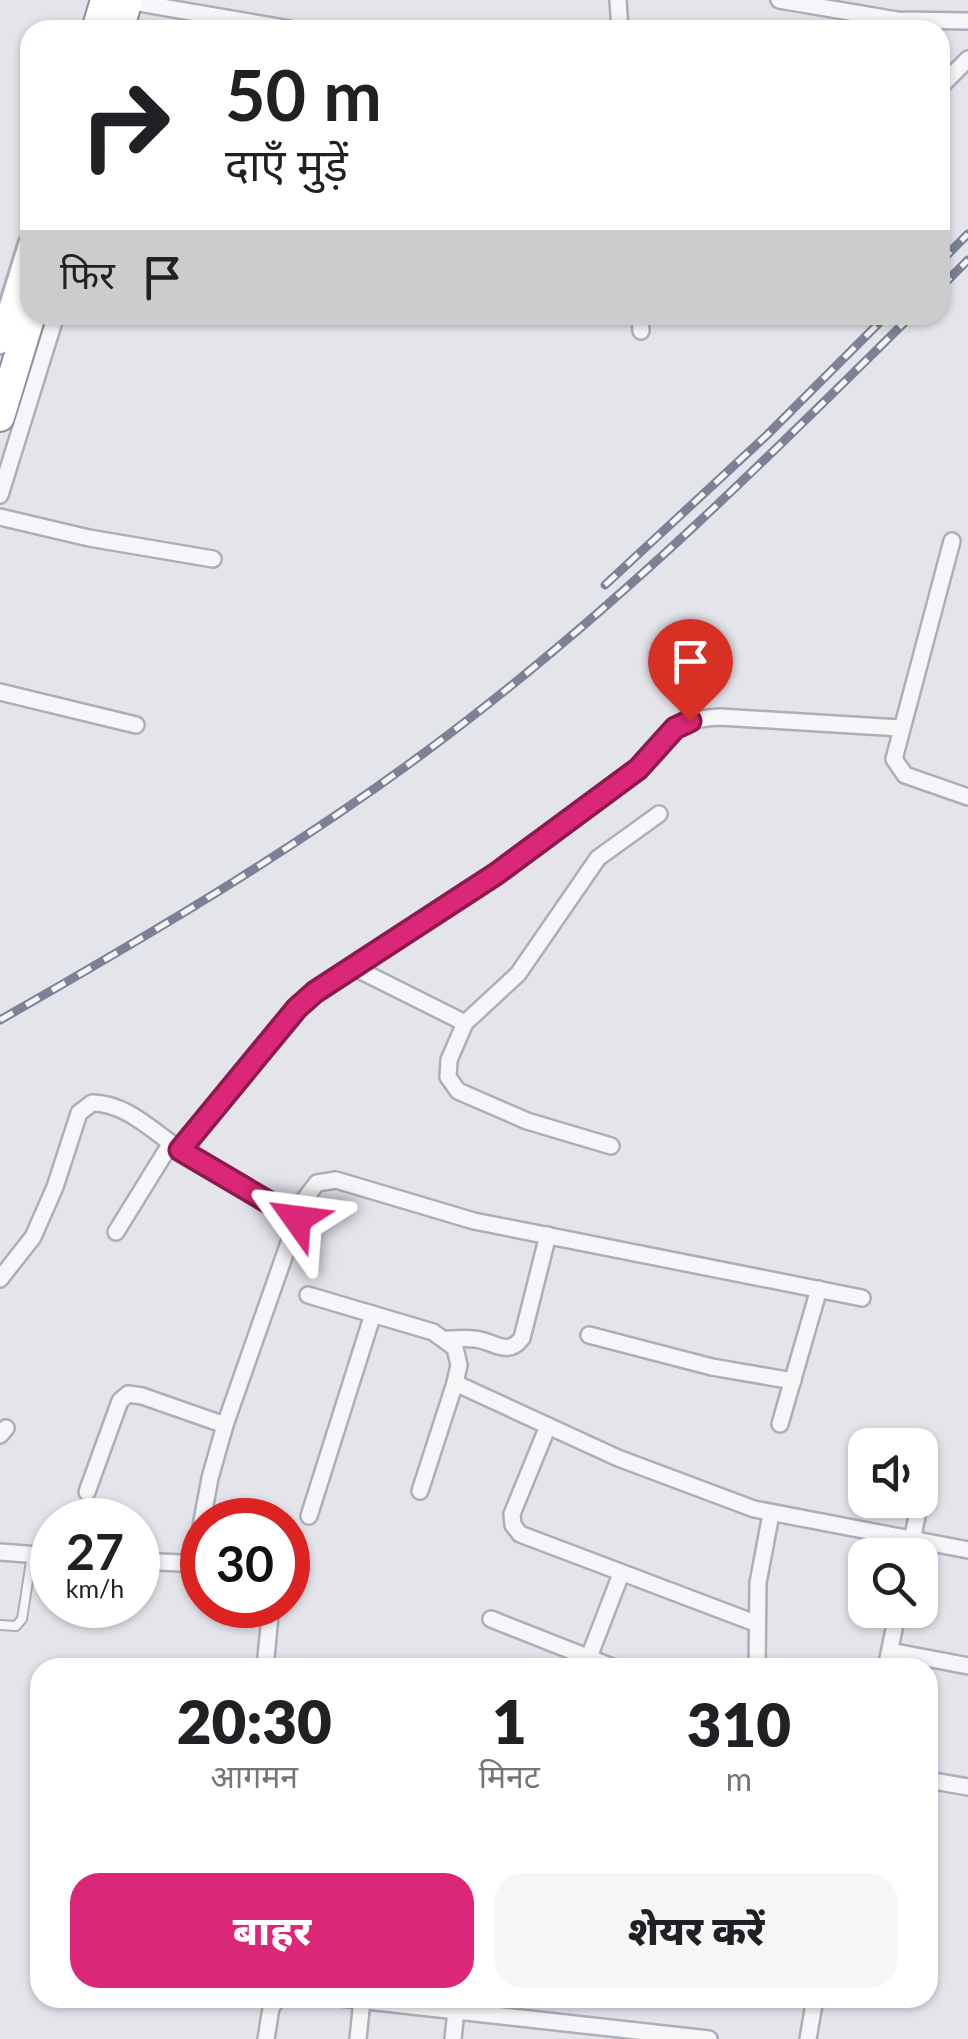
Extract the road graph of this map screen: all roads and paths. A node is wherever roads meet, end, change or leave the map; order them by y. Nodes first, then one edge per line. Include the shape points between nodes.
1 (127, 0) edge
2 (779, 0) edge
3 (239, 20) edge
4 (897, 20) edge
5 (968, 58) edge
6 (950, 76) edge
7 (20, 277) edge
8 (28, 325) edge
9 (53, 325) edge
10 (0, 342) edge
11 (0, 417) edge
12 (0, 495) edge
13 (0, 517) edge
14 (952, 541) dead end
15 (213, 559) dead end
16 (0, 692) edge
17 (136, 726) dead end
18 (900, 728) junction
19 (968, 797) edge
20 (659, 814) dead end
21 (353, 967) junction
22 (465, 1023) junction
23 (175, 1146) junction
24 (611, 1146) dead end
25 (297, 1219) junction
26 (116, 1232) dead end
27 (548, 1235) junction
28 (0, 1279) edge
29 (819, 1290) junction
30 (308, 1295) dead end
31 (862, 1298) dead end
32 (373, 1314) junction
33 (589, 1334) dead end
34 (447, 1340) junction
35 (793, 1381) junction
36 (456, 1383) junction
37 (780, 1424) dead end
38 (225, 1425) junction
39 (548, 1426) junction
40 (420, 1491) dead end
41 (87, 1492) dead end
42 (207, 1498) edge
43 (310, 1513) edge
44 (771, 1514) junction
45 (869, 1538) edge
46 (938, 1549) edge
47 (968, 1550) edge
48 (0, 1552) edge
49 (30, 1554) edge
50 (30, 1567) edge
51 (621, 1574) junction
52 (491, 1619) dead end
53 (755, 1622) junction
54 (0, 1625) edge
55 (269, 1628) edge
56 (894, 1628) edge
57 (589, 1657) joint
58 (266, 1658) edge
59 (757, 1658) edge
60 (888, 1658) edge
61 (938, 1663) edge
62 (968, 1666) edge
63 (938, 1782) edge
64 (968, 1787) edge
65 (271, 2008) edge
66 (361, 2008) edge
67 (437, 2008) edge
68 (813, 2008) edge
69 (456, 2010) junction
70 (652, 2036) edge
71 (266, 2039) edge
72 (358, 2039) edge
73 (453, 2039) edge
74 (709, 2039) edge
75 (808, 2039) edge

1 - 3 street
2 - 4 street
5 - 6 street
7 - 10 street
8 - 11 highway
9 - 12 street
13 - 15 street
14 - 18 street
16 - 17 street
18 - 19 street via 894,759 899,770
18 - 21 street via 720,717 682,724 638,769 559,828
20 - 22 street via 598,858 518,974
21 - 22 street
21 - 23 street via 297,1008
22 - 24 street via 449,1060 451,1085 527,1121
23 - 25 street
23 - 26 street
23 - 28 street via 117,1107 84,1106 41,1221
25 - 27 street via 308,1191 329,1180
25 - 38 street
27 - 29 street
27 - 34 street via 519,1342 507,1348
29 - 31 street
29 - 35 street
30 - 32 street
32 - 34 street
32 - 43 street
33 - 35 street
34 - 36 street via 459,1358
35 - 37 street
36 - 39 street
36 - 40 street
38 - 41 street via 128,1394
38 - 42 street
39 - 44 street
39 - 51 street via 512,1514 515,1530
44 - 45 street
44 - 53 street
46 - 47 street
48 - 49 street
50 - 54 lane via 22,1619 16,1626
51 - 53 street
51 - 57 street
52 - 57 street
53 - 59 street
55 - 58 street
56 - 60 street
61 - 62 street
63 - 64 street
65 - 71 street
66 - 72 street
67 - 69 street
68 - 75 street
69 - 70 street
69 - 73 street
70 - 74 street

